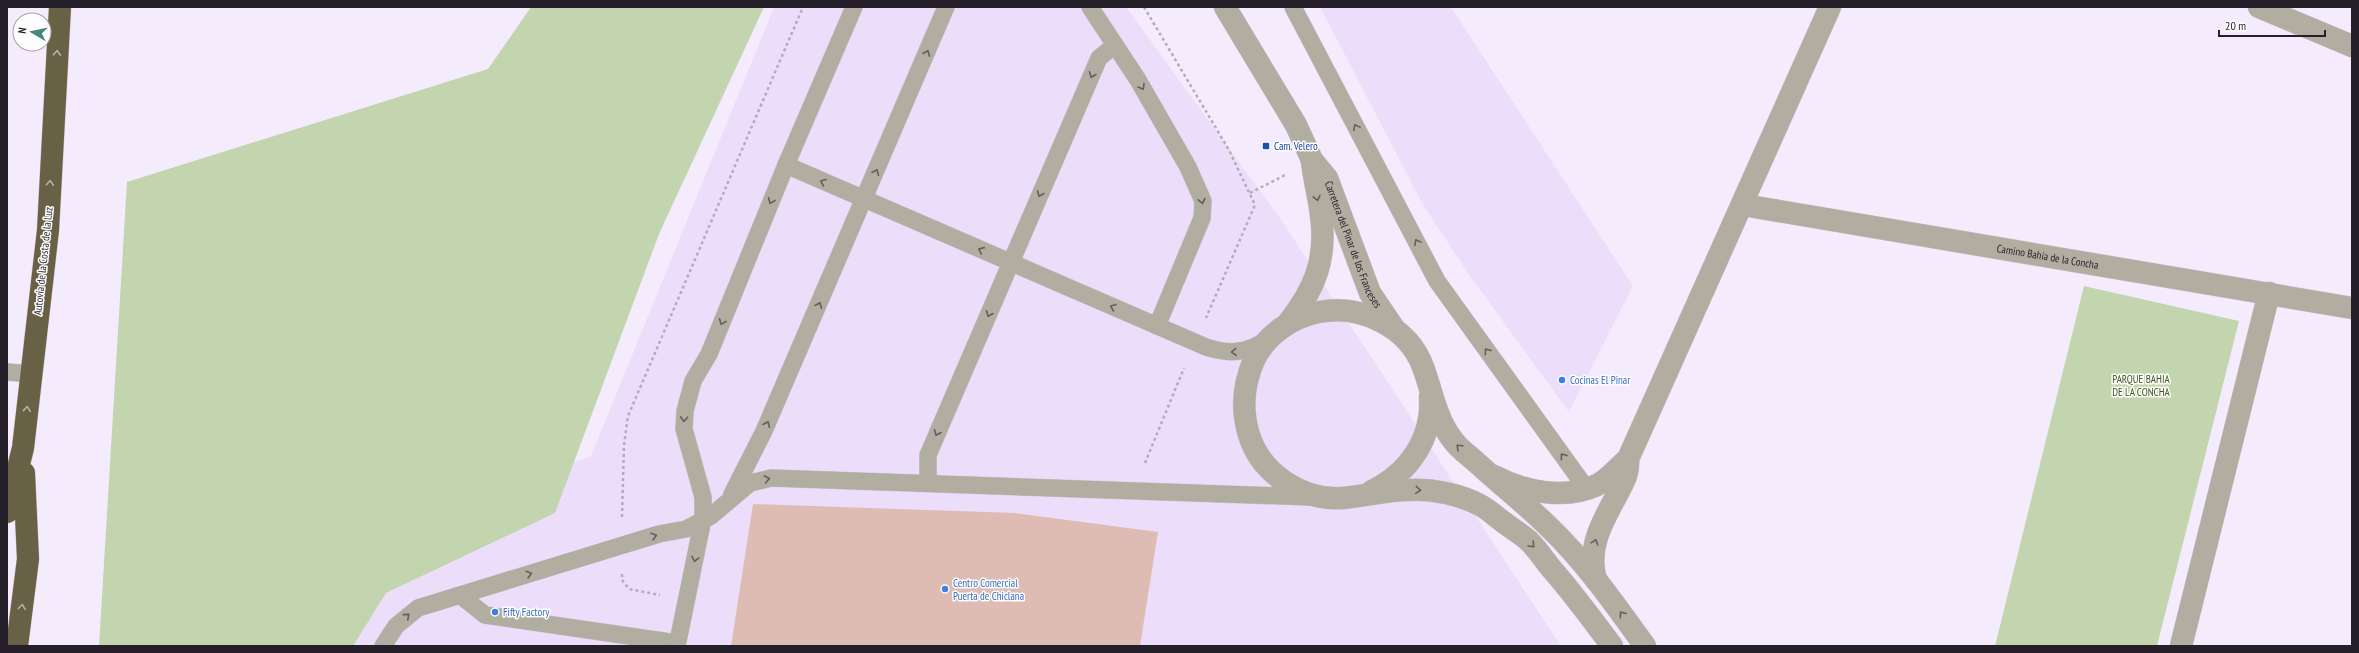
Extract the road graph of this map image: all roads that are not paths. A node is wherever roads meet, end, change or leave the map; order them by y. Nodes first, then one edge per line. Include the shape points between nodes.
1 (60, 7) edge
2 (854, 7) edge
3 (946, 7) edge
4 (1090, 7) edge
5 (1225, 7) edge
6 (1293, 7) edge
7 (1830, 7) edge
8 (2259, 7) edge
9 (1115, 45) junction
10 (2352, 46) edge
11 (1312, 160) junction
12 (786, 165) junction
13 (865, 200) junction
14 (1743, 205) junction
15 (1010, 263) junction
16 (2269, 293) junction
17 (2352, 308) edge
18 (1287, 324) junction
19 (1157, 326) junction
20 (1394, 329) junction
21 (1270, 338) junction
22 (7, 372) edge
23 (31, 374) junction
24 (1429, 386) junction
25 (23, 448) junction
26 (1628, 459) junction
27 (1488, 473) junction
28 (928, 483) junction
29 (1586, 488) junction
30 (1365, 494) junction
31 (731, 496) junction
32 (1321, 497) junction
33 (7, 512) edge
34 (703, 519) junction
35 (1596, 580) junction
36 (460, 595) junction
37 (677, 644) edge
38 (17, 646) edge
39 (383, 646) edge
40 (1612, 646) edge
41 (1645, 646) edge
42 (2181, 646) edge

23 -> 1 highway, Autovía de la Costa de la Luz via 48,230
2 - 12 lane
13 -> 3 lane
4 - 9 lane
5 - 11 street, Carretera del Pinar de los Franceses via 1296,125
29 -> 6 lane via 1437,281
7 - 14 street
8 - 10 street
9 -> 15 lane via 1099,58
9 -> 19 lane via 1188,167 1203,201 1202,218
11 -> 18 street, Carretera del Pinar de los Franceses via 1321,215 1323,247 1314,282 1305,301
11 - 20 street, Carretera del Pinar de los Franceses via 1327,178 1370,293
13 -> 12 lane
12 -> 34 lane via 709,354 693,381 685,411 684,429 703,497
15 -> 13 lane
31 -> 13 lane via 764,431
14 - 16 street, Camino Bahía de la Concha
14 - 26 street
19 -> 15 lane
15 -> 28 lane via 928,454
16 - 17 street, Camino Bahía de la Concha
16 - 42 street
18 - 20 street via 1308,314 1330,310 1353,311 1375,317
18 - 21 street
21 -> 19 lane via 1256,347 1240,352 1222,352
20 - 24 street via 1410,345 1422,364
21 - 32 street via 1247,377 1243,399 1244,422 1251,443 1263,463 1299,490
22 - 23 lane
25 -> 23 highway, Autovía de la Costa de la Luz
27 -> 24 street via 1452,440 1438,414
24 - 30 street via 1431,409 1427,431 1418,452 1404,470 1386,484
25 - 33 highway, Autovía de la Costa de la Luz
38 -> 25 highway via 28,559
26 - 29 street via 1607,478
35 -> 26 street via 1592,563 1594,545 1629,470
27 - 29 street via 1512,486 1537,491 1564,493
27 - 35 street via 1552,529
31 -> 28 lane via 750,483 771,478
28 - 32 lane
30 - 32 street via 1343,498
30 -> 40 street via 1410,490 1439,492 1481,505 1529,542
31 - 34 lane via 710,516
36 -> 34 lane via 686,529
34 -> 37 lane
41 -> 35 street
36 - 37 lane via 485,615
39 -> 36 lane via 396,626 418,608

